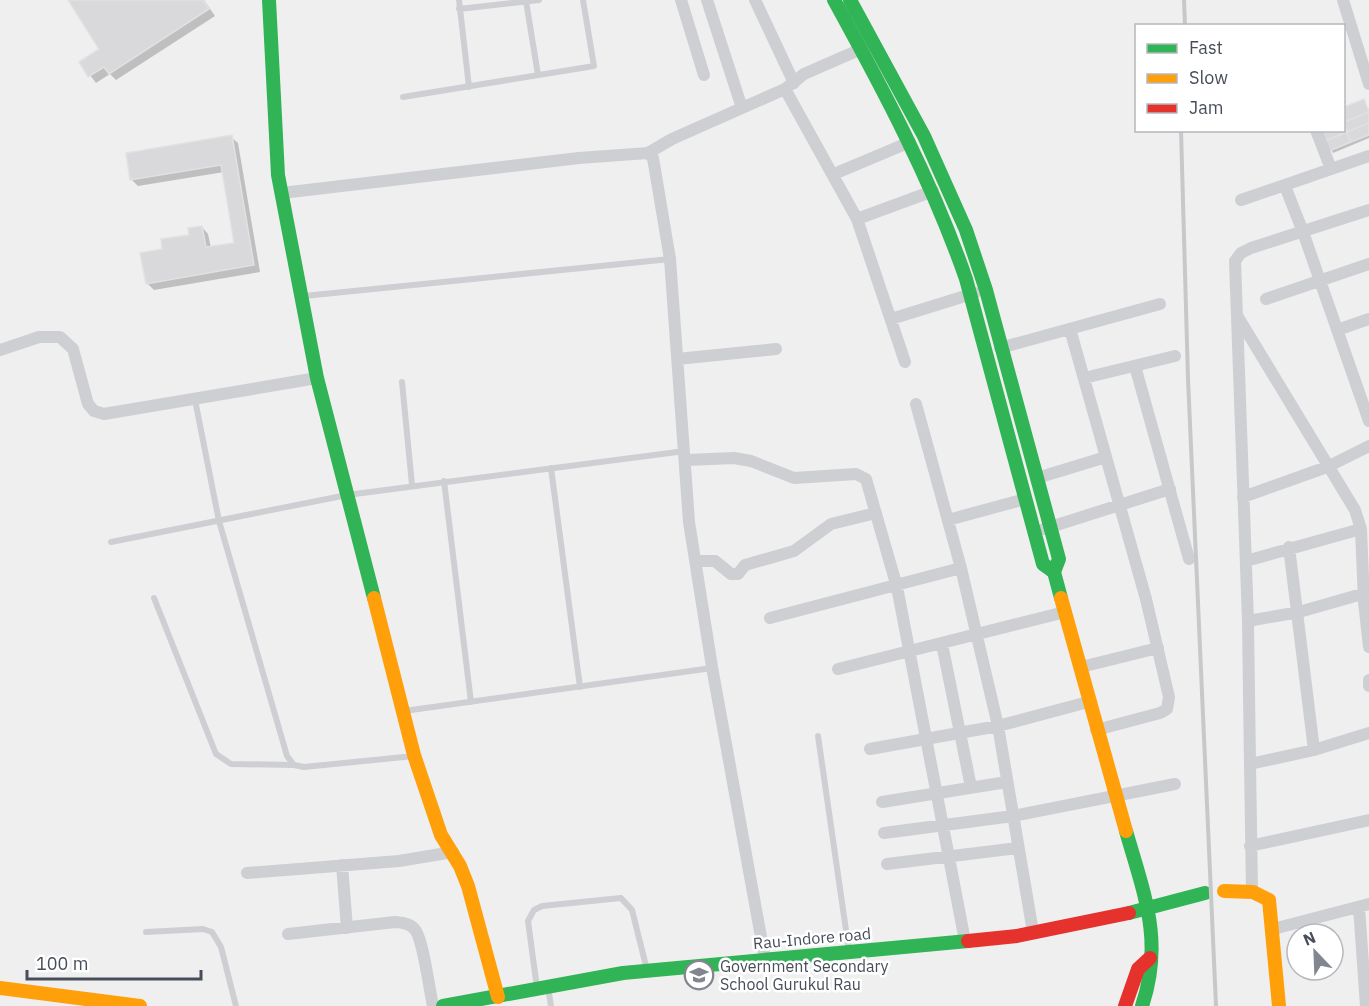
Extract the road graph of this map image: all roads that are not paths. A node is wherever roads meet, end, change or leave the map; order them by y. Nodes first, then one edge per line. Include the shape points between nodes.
1 (269, 0) edge
2 (459, 0) edge
3 (539, 0) edge
4 (583, 0) edge
5 (681, 0) edge
6 (707, 0) edge
7 (755, 0) edge
8 (834, 0) edge
9 (850, 0) edge
10 (1343, 0) edge
11 (526, 1) edge
12 (459, 9) junction
13 (868, 46) junction
14 (538, 75) junction
15 (704, 75) dead end
16 (1369, 84) edge
17 (789, 86) junction
18 (469, 87) junction
19 (403, 97) dead end
20 (742, 108) junction
21 (1317, 132) edge
22 (910, 142) junction
23 (648, 153) junction
24 (1369, 156) edge
25 (1331, 169) junction
26 (834, 174) junction
27 (1285, 186) junction
28 (933, 191) junction
29 (282, 194) junction
30 (1241, 200) dead end
31 (1369, 210) edge
32 (857, 219) junction
33 (1304, 232) junction
34 (670, 259) junction
35 (1369, 264) edge
36 (1319, 281) junction
37 (986, 290) junction
38 (970, 294) junction
39 (301, 296) junction
40 (1266, 299) dead end
41 (1160, 304) dead end
42 (1237, 316) junction
43 (891, 319) junction
44 (1369, 319) edge
45 (1070, 329) junction
46 (1337, 330) junction
47 (776, 348) dead end
48 (1000, 348) junction
49 (0, 350) edge
50 (1175, 356) dead end
51 (677, 359) junction
52 (905, 362) dead end
53 (1135, 366) junction
54 (317, 378) junction
55 (1084, 378) junction
56 (402, 382) dead end
57 (1365, 398) edge
58 (195, 400) junction
59 (916, 404) dead end
60 (1369, 421) edge
61 (1369, 446) edge
62 (686, 456) junction
63 (1106, 457) junction
64 (1327, 467) junction
65 (551, 468) junction
66 (1036, 478) junction
67 (444, 481) junction
68 (412, 485) junction
69 (1170, 489) junction
70 (347, 495) junction
71 (1243, 497) junction
72 (1025, 499) junction
73 (1119, 505) junction
74 (876, 513) junction
75 (948, 520) junction
76 (219, 521) junction
77 (1050, 528) junction
78 (1361, 529) junction
79 (1034, 532) junction
80 (111, 542) dead end
81 (1289, 548) junction
82 (1189, 560) dead end
83 (695, 561) junction
84 (1246, 561) junction
85 (1366, 563) edge
86 (961, 568) junction
87 (1054, 572) junction
88 (897, 587) junction
89 (1366, 592) edge
90 (154, 598) dead end
91 (1065, 612) junction
92 (1299, 612) junction
93 (770, 618) dead end
94 (1248, 621) junction
95 (978, 636) junction
96 (942, 644) junction
97 (1369, 647) edge
98 (1158, 648) junction
99 (909, 652) junction
100 (1081, 667) junction
101 (712, 668) junction
102 (838, 669) dead end
103 (1369, 680) edge
104 (1369, 686) edge
105 (580, 687) junction
106 (471, 702) junction
107 (1088, 702) junction
108 (403, 711) junction
109 (998, 726) junction
110 (1096, 730) junction
111 (961, 733) junction
112 (1369, 733) edge
113 (818, 736) dead end
114 (927, 740) junction
115 (870, 749) dead end
116 (1314, 750) junction
117 (414, 756) junction
118 (1250, 764) junction
119 (294, 765) junction
120 (1007, 782) junction
121 (1175, 784) dead end
122 (971, 788) junction
123 (938, 793) junction
124 (1116, 796) junction
125 (882, 802) dead end
126 (1013, 816) junction
127 (1369, 820) edge
128 (944, 826) junction
129 (884, 833) dead end
130 (1250, 846) junction
131 (1018, 848) junction
132 (453, 852) junction
133 (950, 856) junction
134 (887, 864) dead end
135 (342, 865) junction
136 (247, 873) dead end
137 (1224, 891) dead end
138 (1252, 891) junction
139 (1205, 893) dead end
140 (1364, 905) edge
141 (1149, 909) junction
142 (347, 928) junction
143 (1273, 929) junction
144 (146, 932) dead end
145 (1033, 932) junction
146 (288, 934) dead end
147 (965, 941) junction
148 (849, 952) junction
149 (1150, 958) junction
150 (765, 959) junction
151 (647, 971) junction
152 (0, 988) edge
153 (543, 988) junction
154 (498, 997) junction
155 (471, 1004) edge
156 (140, 1006) edge
157 (236, 1006) edge
158 (433, 1006) edge
159 (443, 1006) edge
160 (551, 1006) edge
161 (1125, 1006) edge
162 (1142, 1006) edge
163 (1279, 1006) edge
164 (1366, 1006) edge

1 - 29 street
2 - 12 lane
3 - 11 lane
4 - 14 lane via 594,66
5 - 15 street
6 - 20 street
7 - 17 street
8 - 13 street
9 - 13 street
10 - 16 street
11 - 12 lane
11 - 14 lane
12 - 18 lane
13 - 17 street via 804,74
13 - 22 street
13 - 37 street via 948,186
14 - 18 lane
17 - 20 street
17 - 26 street
18 - 19 lane
20 - 23 street
21 - 25 street
22 - 26 street
22 - 28 street
23 - 29 street
23 - 34 street via 656,165
24 - 25 street
25 - 27 street
26 - 32 street
27 - 30 street
27 - 33 street
28 - 32 street
28 - 38 street via 952,233
29 - 39 street
31 - 33 street
32 - 43 street
33 - 36 street
33 - 42 street via 1241,253 1233,272
34 - 39 lane
34 - 51 street
35 - 36 street
36 - 40 street
36 - 46 street
37 - 38 street
37 - 48 street
38 - 43 street
38 - 72 street
39 - 54 street
41 - 45 street
42 - 64 street
42 - 71 street
43 - 52 street
44 - 46 street
45 - 48 street
45 - 55 street
46 - 57 street
47 - 51 street
48 - 66 street
49 - 58 street via 39,337 60,337 73,349 88,404 104,414
50 - 53 street
51 - 62 street
53 - 55 street
53 - 69 street
54 - 58 street
54 - 70 street
55 - 63 street
56 - 68 lane
57 - 60 street
58 - 76 lane
59 - 75 street
61 - 64 street
62 - 65 lane
62 - 74 street via 751,461 794,478 862,475 870,488
62 - 83 street
63 - 66 street
63 - 73 street
64 - 71 street
64 - 78 street via 1346,492
65 - 67 lane
65 - 105 lane
66 - 77 street
67 - 68 lane
67 - 106 lane
68 - 70 lane
69 - 73 street
69 - 82 street
70 - 76 lane
70 - 108 street
71 - 84 street
72 - 75 street
72 - 79 street
73 - 77 street
73 - 98 street
74 - 83 street via 821,529 794,550 748,564 738,574 731,574 715,561
74 - 88 street
75 - 86 street
76 - 80 lane
76 - 119 lane via 287,756
77 - 79 street
77 - 87 street via 1059,560
78 - 81 street
78 - 85 street
79 - 87 street via 1043,564
81 - 84 street
81 - 92 street
83 - 101 street
84 - 94 street
85 - 89 street
86 - 88 street
86 - 95 street
87 - 91 street
88 - 93 street
88 - 99 street
89 - 92 street
89 - 97 street
90 - 119 lane via 216,754 231,764
91 - 95 street
91 - 100 street
92 - 94 street
92 - 116 street
94 - 118 street
95 - 96 street
95 - 109 street
96 - 99 street
96 - 111 street
98 - 100 street
98 - 110 street via 1169,697 1167,709
99 - 102 street
99 - 114 street
100 - 107 street
101 - 105 lane
101 - 150 street
103 - 104 street
105 - 106 lane
106 - 108 lane
107 - 109 street
107 - 110 street
108 - 117 street
109 - 111 street
109 - 120 street
110 - 124 street
111 - 114 street
111 - 122 street
112 - 116 street
113 - 148 lane
114 - 115 street
114 - 123 street
116 - 118 street
117 - 119 lane
117 - 132 street via 435,819
118 - 130 street
120 - 122 street
120 - 126 street
121 - 124 street
122 - 123 street
123 - 125 street
123 - 128 street
124 - 126 street
124 - 141 street
126 - 128 street
126 - 131 street
127 - 130 street
128 - 129 street
128 - 133 street
130 - 138 street
131 - 133 street
131 - 145 street
132 - 135 street
132 - 154 street via 468,886
133 - 134 street
133 - 147 street
135 - 136 street
135 - 142 street
137 - 138 street
138 - 143 street via 1269,900
139 - 141 street, Rau-Indore road
140 - 143 street
140 - 164 street
141 - 145 street, Rau-Indore road
141 - 149 street
142 - 146 street
142 - 158 street via 395,922 415,930
143 - 163 street
144 - 157 lane via 212,932 221,947
145 - 147 street, Rau-Indore road
147 - 148 street, Rau-Indore road
148 - 150 street, Rau-Indore road
149 - 161 street via 1138,969
149 - 162 street via 1152,979
150 - 151 street, Rau-Indore road
151 - 153 street, Rau-Indore road
151 - 153 lane via 632,910 621,898 542,906 534,910 528,921
152 - 156 street
153 - 154 street, Rau-Indore road
153 - 160 lane
154 - 155 street, Rau-Indore road
155 - 159 street, Rau-Indore road

